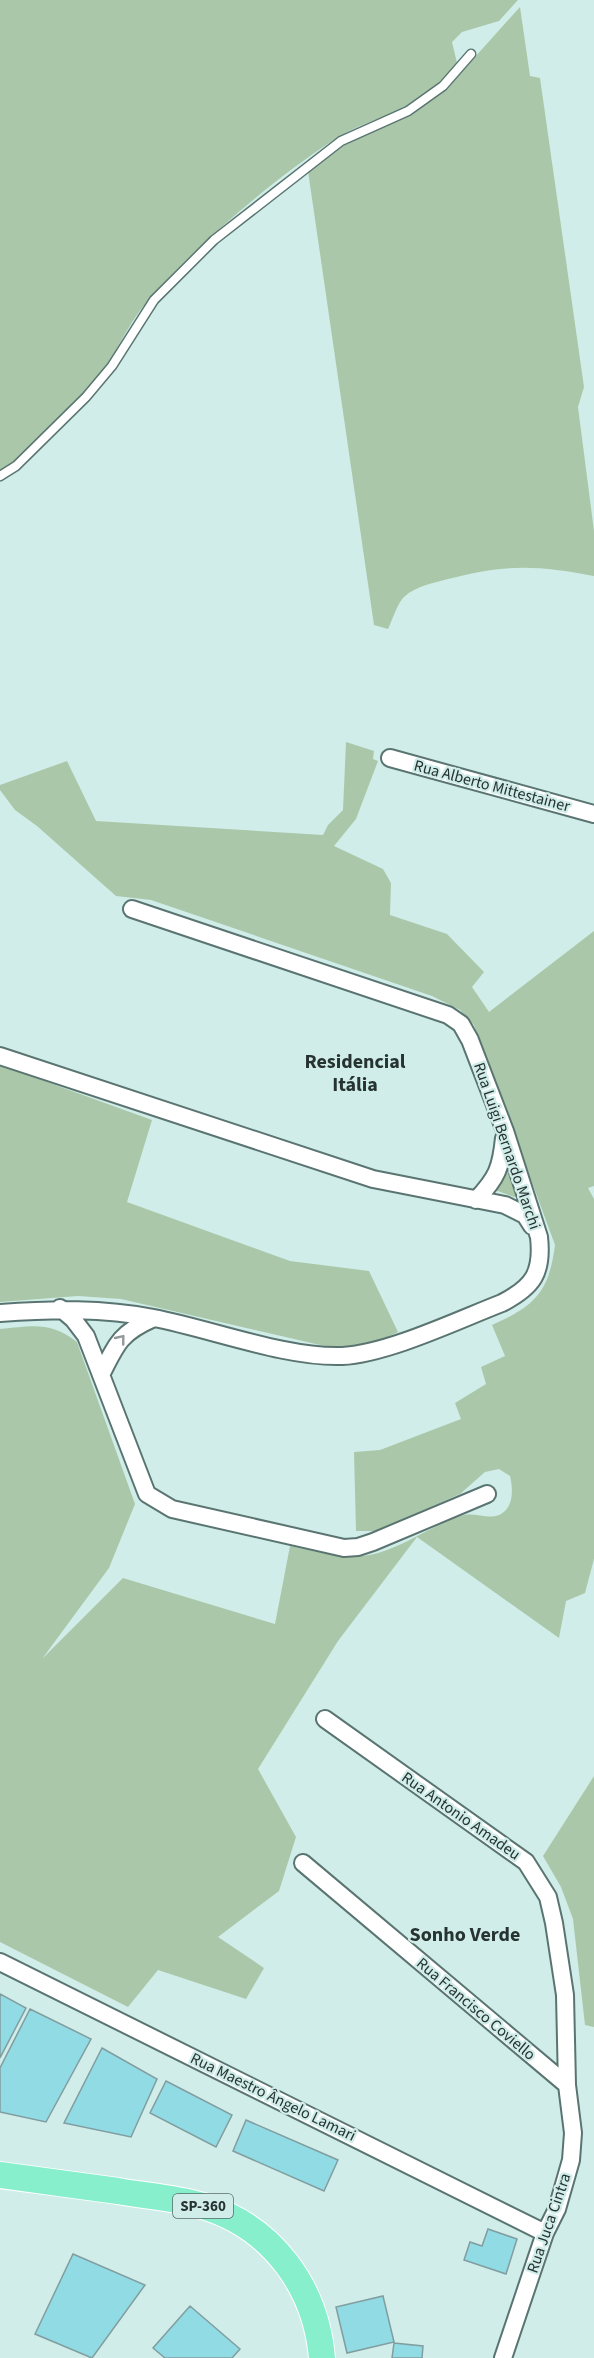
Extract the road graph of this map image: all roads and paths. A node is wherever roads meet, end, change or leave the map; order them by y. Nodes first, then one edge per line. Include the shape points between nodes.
1 (471, 54) dead end
2 (0, 476) edge
3 (390, 758) dead end
4 (594, 814) edge
5 (132, 909) dead end
6 (0, 1056) edge
7 (505, 1131) junction
8 (476, 1200) junction
9 (539, 1237) junction
10 (60, 1308) junction
11 (0, 1313) edge
12 (154, 1318) junction
13 (102, 1373) junction
14 (487, 1494) dead end
15 (325, 1719) dead end
16 (303, 1863) dead end
17 (0, 1962) edge
18 (567, 2085) junction
19 (0, 2175) edge
20 (545, 2233) junction
21 (322, 2358) edge
22 (503, 2358) edge

1 - 2 lane via 443,86 408,111 340,141 214,240 154,300 112,366 86,397 16,466
3 - 4 street, Rua Alberto Mittestainer
5 - 7 street, Rua Luigi Bernardo Marchi via 448,1015 461,1024 470,1040
6 - 8 street via 373,1179
7 - 8 street via 499,1170
7 - 9 street, Rua Luigi Bernardo Marchi
8 - 9 street via 516,1209 525,1215
9 - 12 street, Rua Luigi Bernardo Marchi via 541,1255 537,1269 532,1282 520,1293 372,1352 315,1355
10 - 11 street, Rua Luigi Bernardo Marchi
10 - 12 street, Rua Luigi Bernardo Marchi
10 - 13 street via 86,1336
13 -> 12 street via 117,1342 129,1329
13 - 14 street via 147,1494 172,1509 351,1547 373,1542
15 - 18 street, Rua Antonio Amadeu via 526,1862 540,1881 552,1914 566,1995
16 - 18 street, Rua Francisco Coviello
17 - 20 street, Rua Maestro Ângelo Lamari
18 - 20 street, Rua Juca Cintra via 573,2133 571,2160
19 - 21 main road, SP-360 via 169,2199 204,2206 236,2219 266,2241 303,2284 316,2322
20 - 22 street, Rua Juca Cintra

